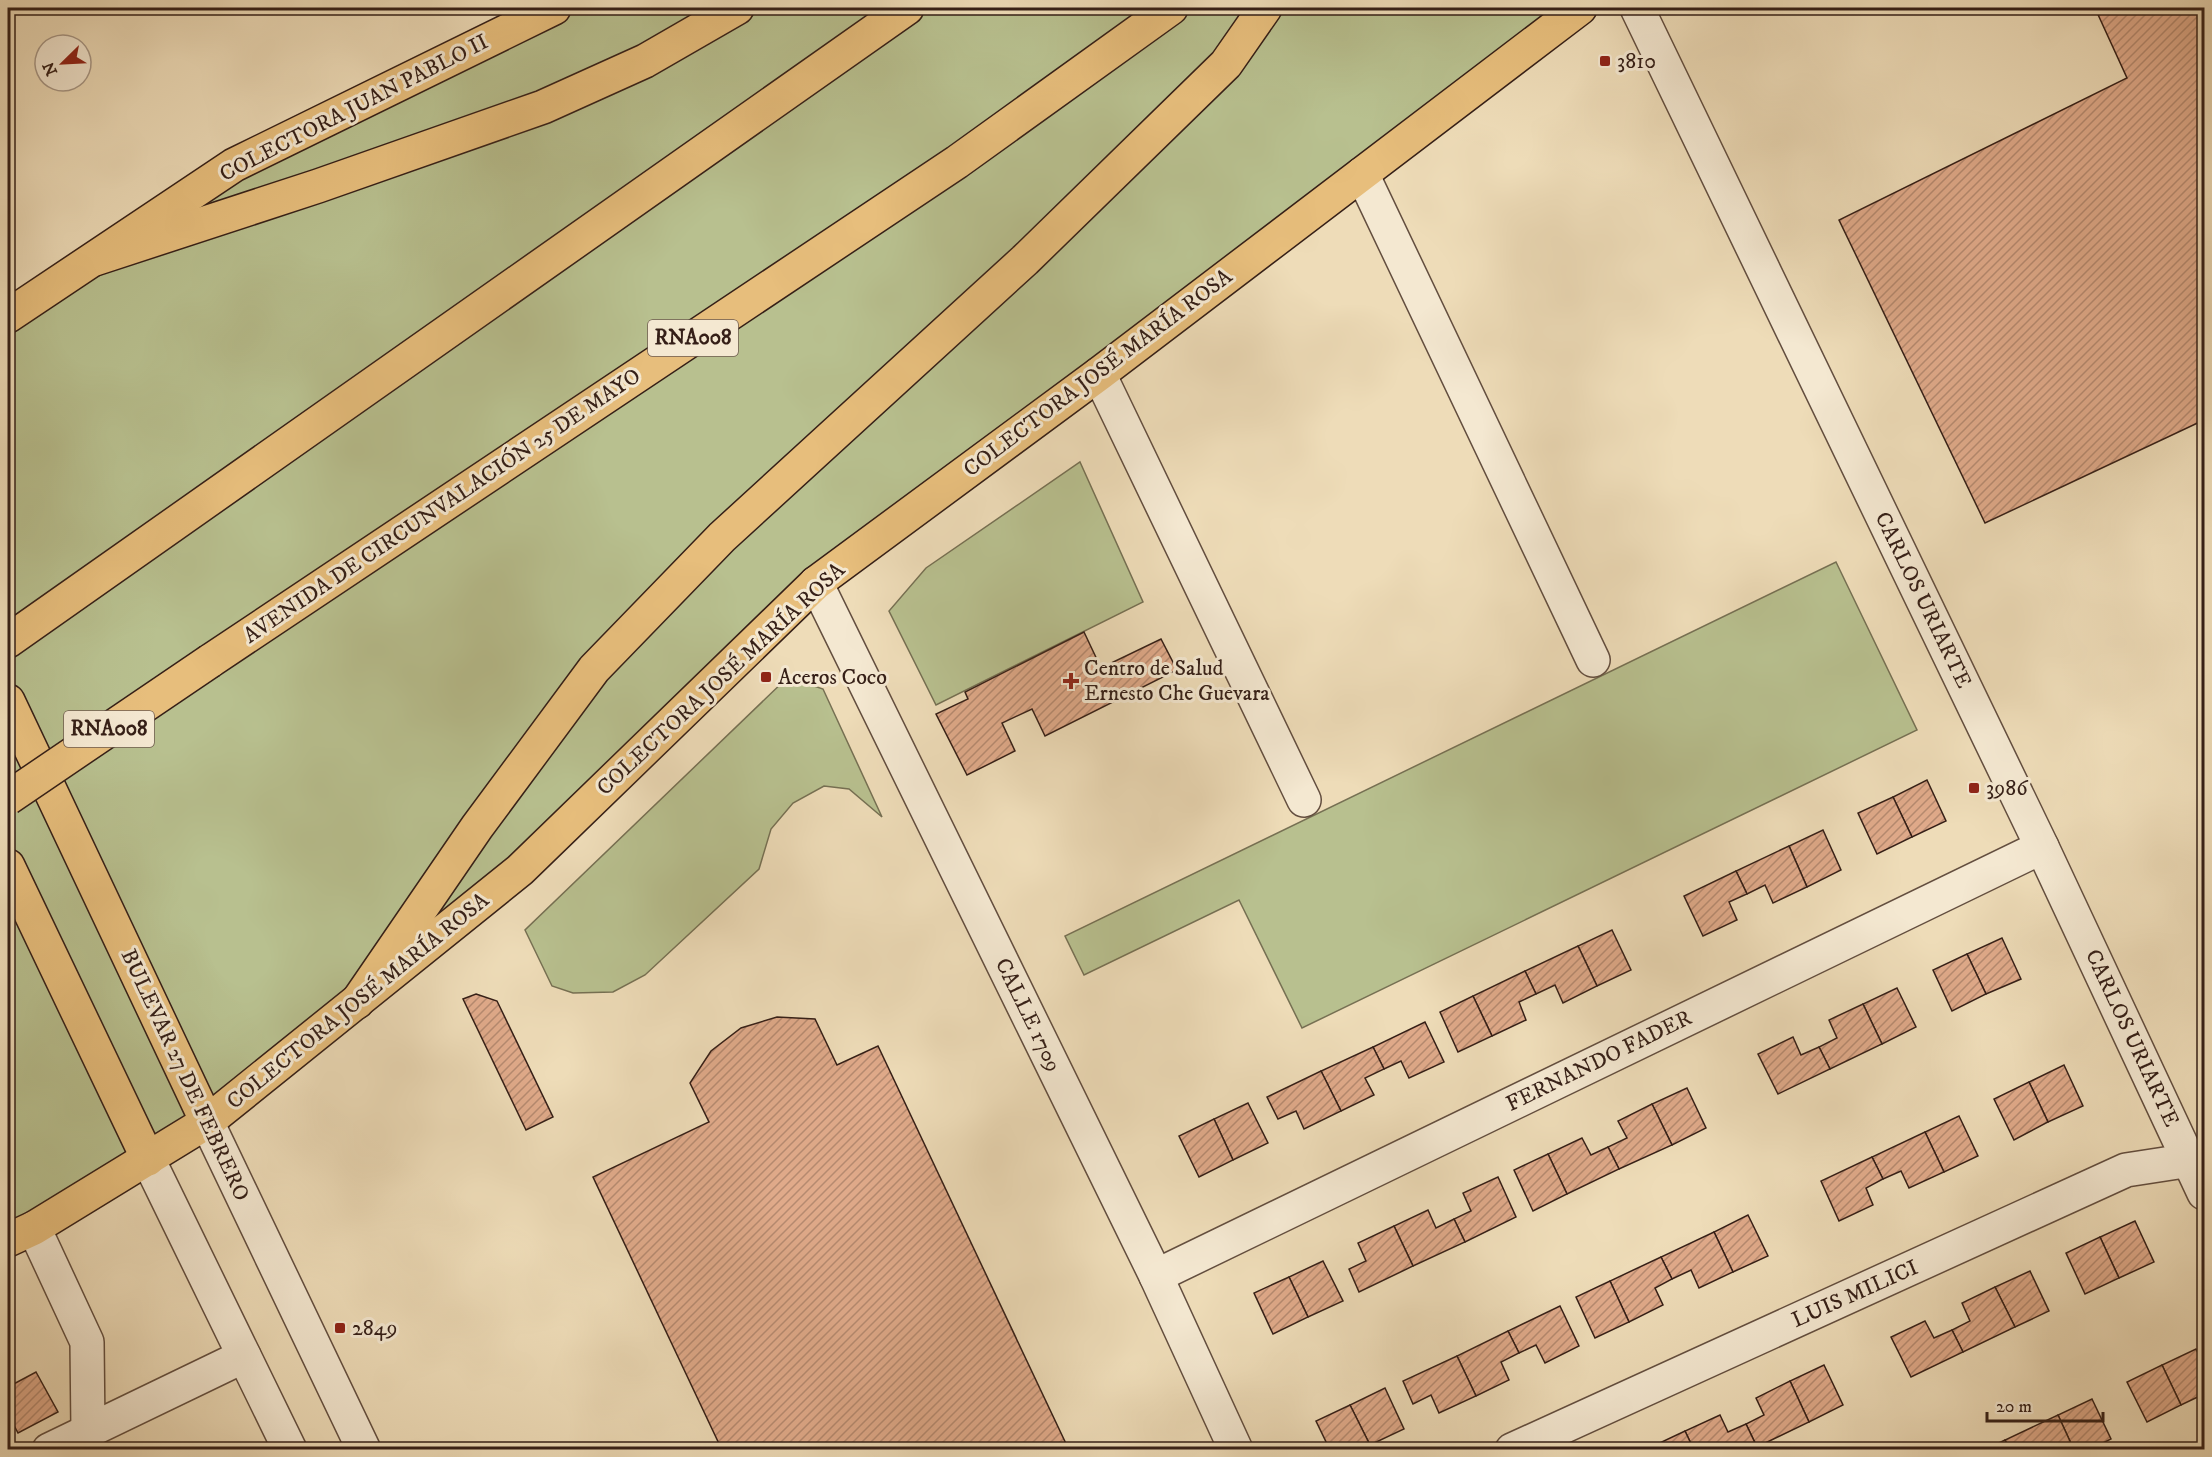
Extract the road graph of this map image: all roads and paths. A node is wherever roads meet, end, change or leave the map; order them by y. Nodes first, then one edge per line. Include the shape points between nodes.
1 (554, 8) edge
2 (737, 8) edge
3 (907, 8) edge
4 (1171, 8) edge
5 (1265, 8) edge
6 (1580, 8) edge
7 (1637, 8) edge
8 (1362, 174) junction
9 (95, 259) junction
10 (8, 316) edge
11 (1099, 374) junction
12 (816, 583) junction
13 (8, 641) edge
14 (1593, 660) dead end
15 (8, 700) edge
16 (8, 798) edge
17 (1304, 800) dead end
18 (2042, 847) junction
19 (8, 866) edge
20 (357, 1002) junction
21 (207, 1122) junction
22 (148, 1159) junction
23 (2197, 1160) edge
24 (2205, 1193) edge
25 (21, 1234) edge
26 (1156, 1276) junction
27 (244, 1356) junction
28 (88, 1431) junction
29 (48, 1449) edge
30 (290, 1449) edge
31 (364, 1449) edge
32 (1236, 1449) edge
33 (1512, 1449) edge

1 - 9 main road, COLECTORA JUAN PABLO II via 234,165
2 - 9 main road via 645,62 543,107
3 - 13 main road
4 - 16 main road, AVENIDA DE CIRCUNVALACIÓN 25 DE MAYO / RNA008, bridge via 957,162
5 - 20 main road via 1226,64 1025,260 722,537 594,669 477,827
6 - 8 main road, COLECTORA JOSÉ MARÍA ROSA
7 - 18 street, CARLOS URIARTE
8 - 11 main road, COLECTORA JOSÉ MARÍA ROSA
8 - 14 street
9 - 10 main road, COLECTORA JUAN PABLO II
11 - 12 main road, COLECTORA JOSÉ MARÍA ROSA
11 - 17 street
12 - 20 main road, COLECTORA JOSÉ MARÍA ROSA via 520,870
12 - 26 street, CALLE 1709
15 - 21 main road, BULEVAR 27 DE FEBRERO
18 - 23 street, CARLOS URIARTE
18 - 26 street, FERNANDO FADER
19 - 22 main road
20 - 21 main road, COLECTORA JOSÉ MARÍA ROSA
21 - 22 main road, COLECTORA JOSÉ MARÍA ROSA
21 - 31 street, BULEVAR 27 DE FEBRERO
22 - 25 main road, COLECTORA JOSÉ MARÍA ROSA
22 - 27 street
23 - 24 street, CARLOS URIARTE
23 - 33 street, LUIS MILICI via 2126,1170
25 - 28 street via 87,1342
26 - 32 street, CALLE 1709
27 - 28 street
27 - 30 street
28 - 29 street

